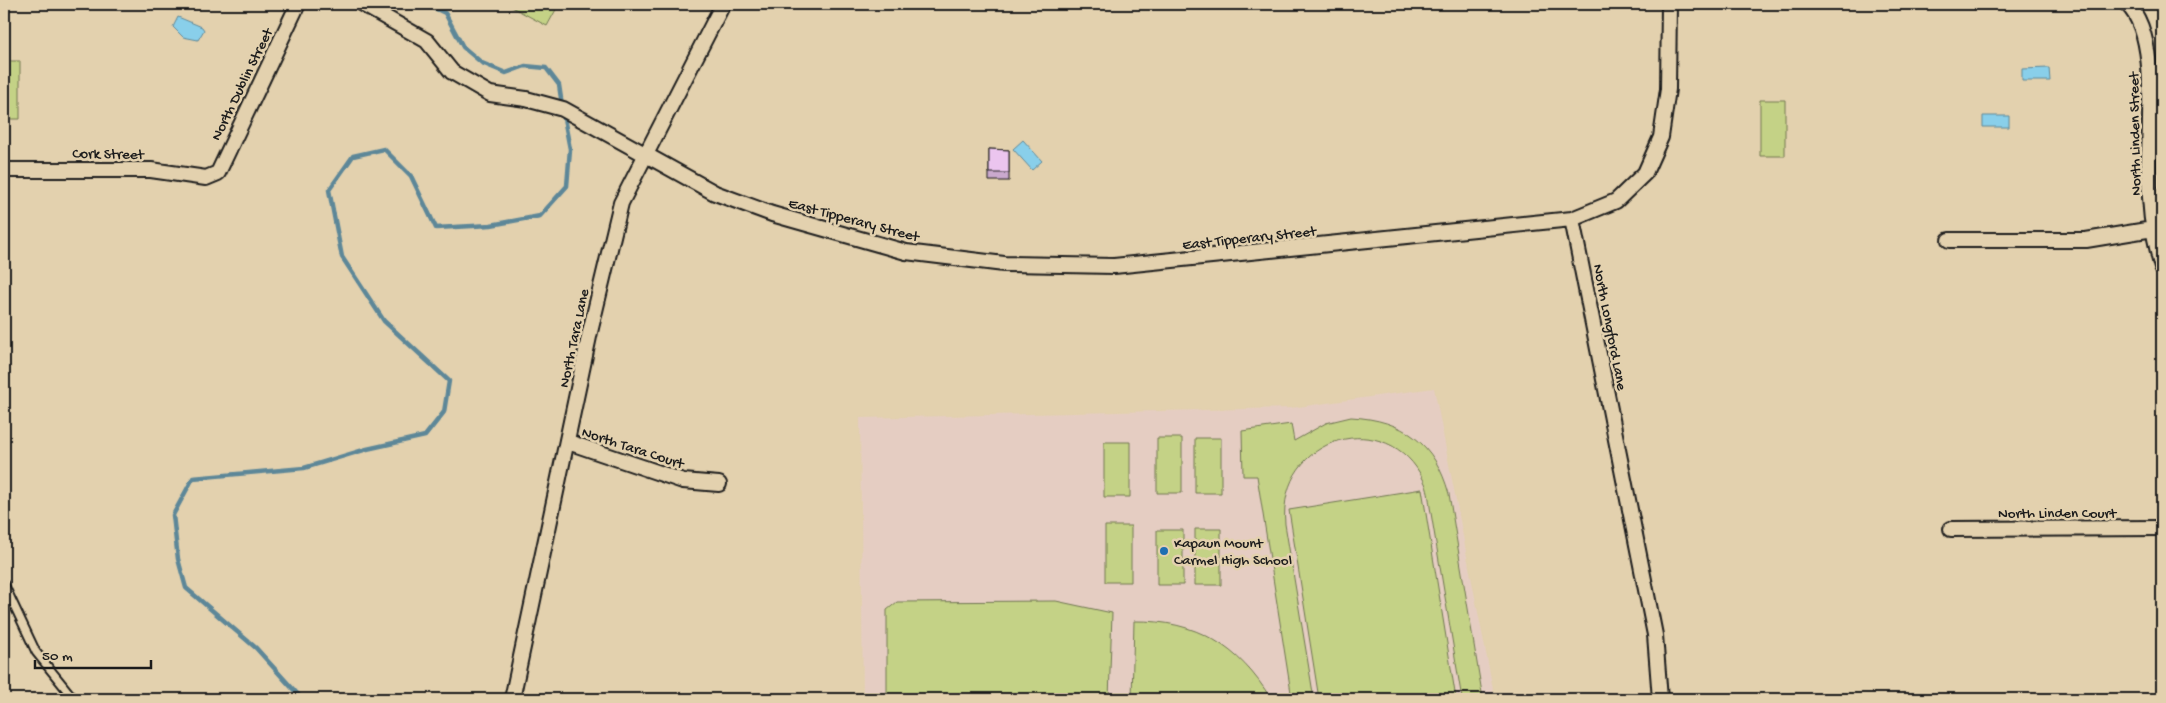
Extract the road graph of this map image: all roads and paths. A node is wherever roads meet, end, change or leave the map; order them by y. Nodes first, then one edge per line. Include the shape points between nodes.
1 (298, 4) edge
2 (362, 4) edge
3 (723, 4) edge
4 (1669, 4) edge
5 (2127, 4) edge
6 (645, 155) junction
7 (4, 170) edge
8 (211, 176) joint
9 (1572, 219) junction
10 (2154, 229) junction
11 (1948, 240) dead end
12 (2162, 268) edge
13 (568, 442) junction
14 (719, 484) dead end
15 (2162, 528) edge
16 (1951, 529) dead end
17 (4, 584) edge
18 (74, 699) edge
19 (512, 699) edge
20 (1660, 699) edge

1 - 8 street, North Dublin Street via 218,173
2 - 6 street, East Tipperary Street via 427,41 452,72 490,94 563,109
3 - 6 street, North Tara Lane
4 - 9 street via 1668,89 1661,136 1652,159 1645,173 1616,201
5 - 10 street, North Linden Street via 2142,28 2149,57 2148,172
6 - 9 street, East Tipperary Street via 715,193 772,214 906,252 1004,264 1114,266
6 - 13 street, North Tara Lane via 621,203
7 - 8 street, Cork Street via 151,170 192,177
9 - 20 street, North Longford Lane via 1655,635
10 - 11 street via 2086,240
10 - 12 street, North Linden Street
13 - 14 street, North Tara Court via 684,481
13 - 19 street, North Tara Lane
15 - 16 street, North Linden Court
17 - 18 lane via 36,652

